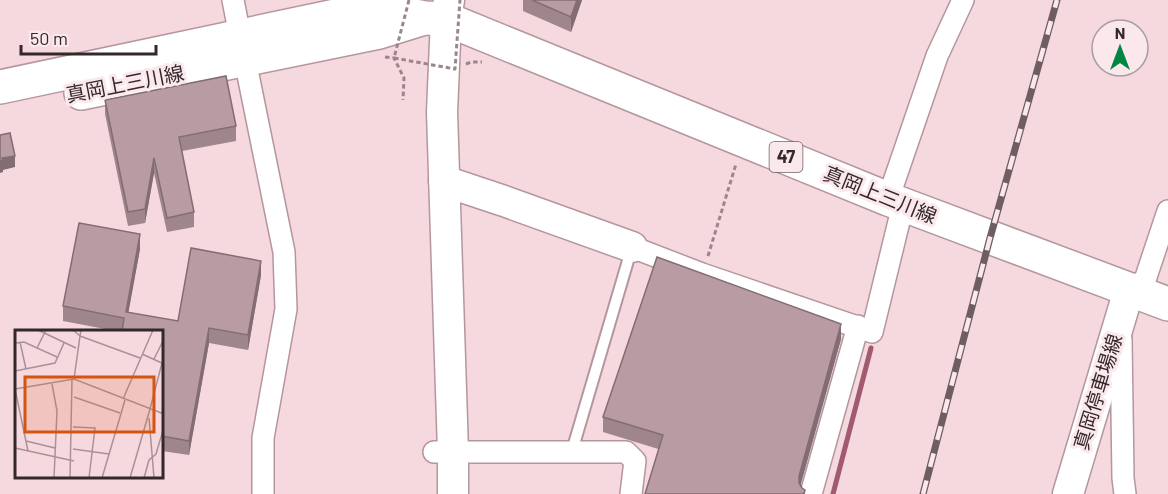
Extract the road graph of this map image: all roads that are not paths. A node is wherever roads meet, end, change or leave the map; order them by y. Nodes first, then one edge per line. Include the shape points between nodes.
1 (233, 0) edge
2 (963, 0) edge
3 (436, 6) edge
4 (242, 48) junction
5 (0, 87) edge
6 (0, 109) edge
7 (444, 181) junction
8 (896, 202) junction
9 (1168, 211) edge
10 (632, 247) junction
11 (1129, 290) junction
12 (1168, 304) edge
13 (1118, 324) junction
14 (858, 326) junction
15 (572, 451) junction
16 (443, 452) junction
17 (263, 494) edge
18 (434, 494) edge
19 (453, 494) edge
20 (631, 494) edge
21 (811, 494) edge
22 (1068, 494) edge
23 (1125, 494) edge

1 - 4 street
2 - 8 street via 937,56
3 - 4 main road, 真岡上三川線 via 379,32
3 - 7 street
3 - 8 main road, 真岡上三川線 / 47
3 - 16 street via 423,56 423,122
4 - 5 main road, 真岡上三川線
4 - 6 main road, 真岡上三川線
4 - 17 street via 284,252 286,309 263,438
7 - 10 street
7 - 16 street
8 - 11 main road, 真岡上三川線 / 47
8 - 14 street via 872,332
9 - 11 street via 1145,280
10 - 14 street
10 - 15 lane
11 - 12 main road, 真岡上三川線 / 47
11 - 13 street, 真岡停車場線
13 - 22 street, 真岡停車場線
13 - 23 street
14 - 21 street
15 - 16 street
15 - 20 street via 626,452 635,461
16 - 18 street
16 - 19 street

